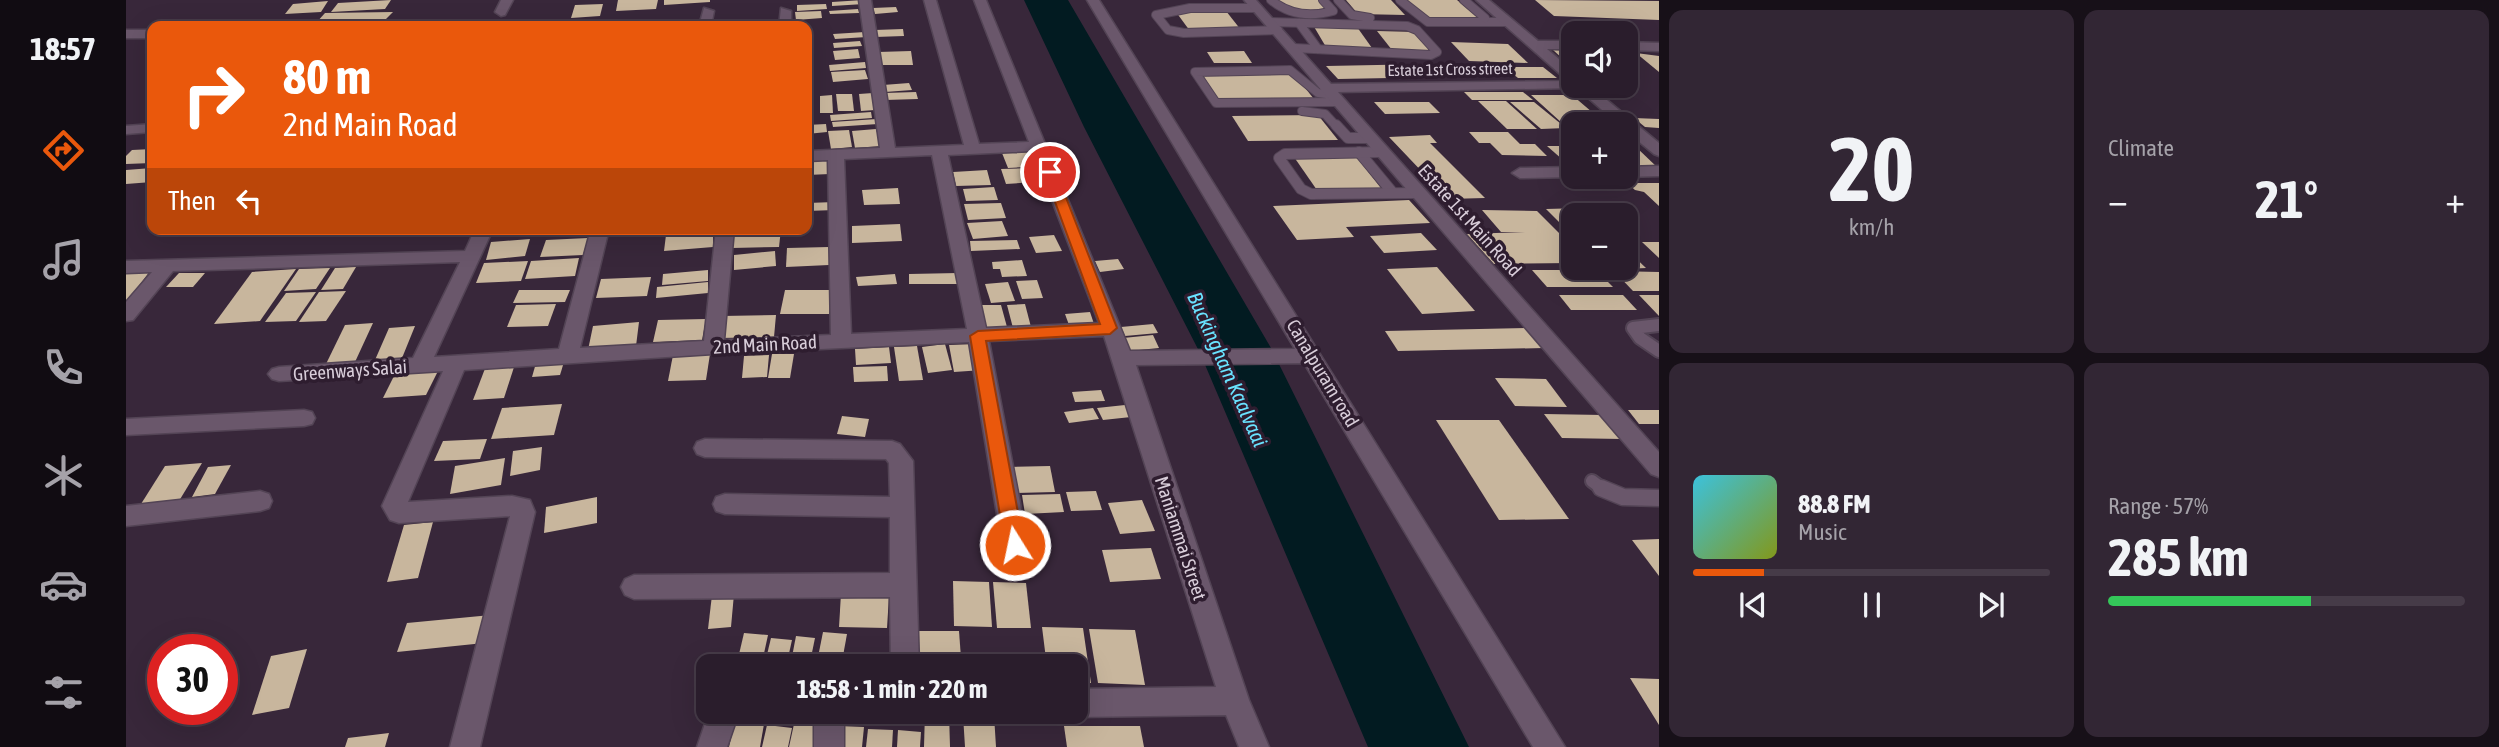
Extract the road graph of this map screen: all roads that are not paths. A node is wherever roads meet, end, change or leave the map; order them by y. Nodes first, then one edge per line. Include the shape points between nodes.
1 (866, 0) edge
2 (930, 0) edge
3 (979, 0) edge
4 (1093, 0) edge
5 (1323, 0) edge
6 (1338, 0) edge
7 (1395, 0) edge
8 (1401, 0) edge
9 (1464, 0) edge
10 (1482, 0) edge
11 (1259, 3) edge
12 (1229, 9) junction
13 (708, 11) dead end
14 (785, 11) dead end
15 (1235, 16) dead end
16 (1485, 18) dead end
17 (706, 21) edge
18 (785, 21) edge
19 (1508, 22) junction
20 (1299, 23) junction
21 (1241, 24) dead end
22 (1274, 26) junction
23 (1248, 31) junction
24 (126, 34) edge
25 (147, 34) edge
26 (1534, 45) junction
27 (1561, 45) edge
28 (1638, 46) edge
29 (1659, 47) edge
30 (1294, 48) junction
31 (1318, 49) junction
32 (1561, 68) edge
33 (1561, 86) edge
34 (1334, 95) junction
35 (1596, 98) edge
36 (1253, 111) dead end
37 (147, 130) edge
38 (1640, 135) junction
39 (1659, 135) edge
40 (129, 138) edge
41 (1040, 145) junction
42 (1370, 147) junction
43 (973, 149) junction
44 (939, 150) junction
45 (888, 151) junction
46 (1659, 151) edge
47 (835, 155) junction
48 (812, 156) edge
49 (1659, 171) edge
50 (1561, 172) edge
51 (1638, 172) edge
52 (1520, 173) dead end
53 (1393, 193) junction
54 (1416, 193) junction
55 (481, 235) edge
56 (598, 235) edge
57 (724, 235) edge
58 (472, 256) junction
59 (168, 265) junction
60 (126, 267) edge
61 (126, 314) edge
62 (1659, 325) edge
63 (1110, 328) junction
64 (978, 336) junction
65 (841, 341) junction
66 (713, 346) junction
67 (1659, 351) edge
68 (568, 356) junction
69 (1313, 356) junction
70 (1136, 358) junction
71 (457, 362) junction
72 (420, 365) junction
73 (279, 374) dead end
74 (304, 418) dead end
75 (126, 427) edge
76 (705, 448) dead end
77 (1659, 468) edge
78 (1592, 481) dead end
79 (1659, 498) edge
80 (260, 501) dead end
81 (725, 504) dead end
82 (902, 507) junction
83 (126, 516) edge
84 (1015, 545) dead end
85 (904, 585) junction
86 (634, 587) dead end
87 (905, 654) edge
88 (1236, 701) junction
89 (1088, 703) edge
90 (720, 724) edge
91 (829, 724) edge
92 (465, 747) edge
93 (712, 747) edge
94 (828, 747) edge
95 (1254, 747) edge
96 (1550, 747) edge

1 - 45 street
2 - 43 street
3 - 41 street
4 - 69 street, Canalpuram road
5 - 11 lane via 1333,11 1289,13
6 - 7 lane via 1352,15 1408,17
8 - 19 lane via 1428,22
9 - 16 lane
10 - 19 street
11 - 12 lane
11 - 22 street, Estate 1st Main Road
12 - 15 lane
12 - 23 lane via 1182,9 1156,15 1160,23 1176,32
13 - 17 street
14 - 18 street
19 - 26 street
20 - 22 lane
20 - 31 lane
20 - 31 lane via 1407,26 1437,52
21 - 23 lane
22 - 23 lane
22 - 30 street, Estate 1st Main Road
24 - 25 street
26 - 27 street
26 - 32 street
28 - 29 street
30 - 31 lane
30 - 34 street, Estate 1st Main Road
33 - 34 street, Estate 1st Cross street
34 - 34 lane via 1216,103 1195,72 1290,70 1318,93
34 - 42 street, Estate 1st Main Road
35 - 38 street
36 - 42 lane via 1320,111 1343,136
37 - 40 street
38 - 39 street
38 - 46 street
41 - 43 street
41 - 63 street
42 - 53 lane
42 - 53 lane via 1279,158 1301,189 1311,194
42 - 54 street, Estate 1st Main Road
43 - 44 street
44 - 45 street
44 - 64 street
45 - 47 street
47 - 48 street
47 - 65 street
49 - 51 street
50 - 52 street
53 - 54 lane
54 - 77 street, Estate 1st Main Road
55 - 58 street
56 - 68 street
57 - 66 street
58 - 59 street
58 - 72 street
59 - 60 street
59 - 61 street
62 - 67 lane via 1633,328
63 - 64 street, 2nd Main Road
63 - 70 street, Maniammai Street
64 - 65 street, 2nd Main Road
64 - 84 street
65 - 66 street, 2nd Main Road
66 - 68 street, 2nd Main Road
68 - 71 street, 2nd Main Road
69 - 70 street
69 - 96 street, Canalpuram road
70 - 88 street, Maniammai Street
71 - 72 street, 2nd Main Road
71 - 92 street via 394,506 399,513 512,506 523,512
72 - 73 street, Greenways Salai
74 - 75 street
76 - 82 street via 891,450 901,461
78 - 79 lane via 1604,493 1620,498
80 - 83 street
81 - 82 street
82 - 85 street
85 - 86 street
85 - 87 street
88 - 89 street
88 - 95 street, Maniammai Street
90 - 93 street
91 - 94 street

